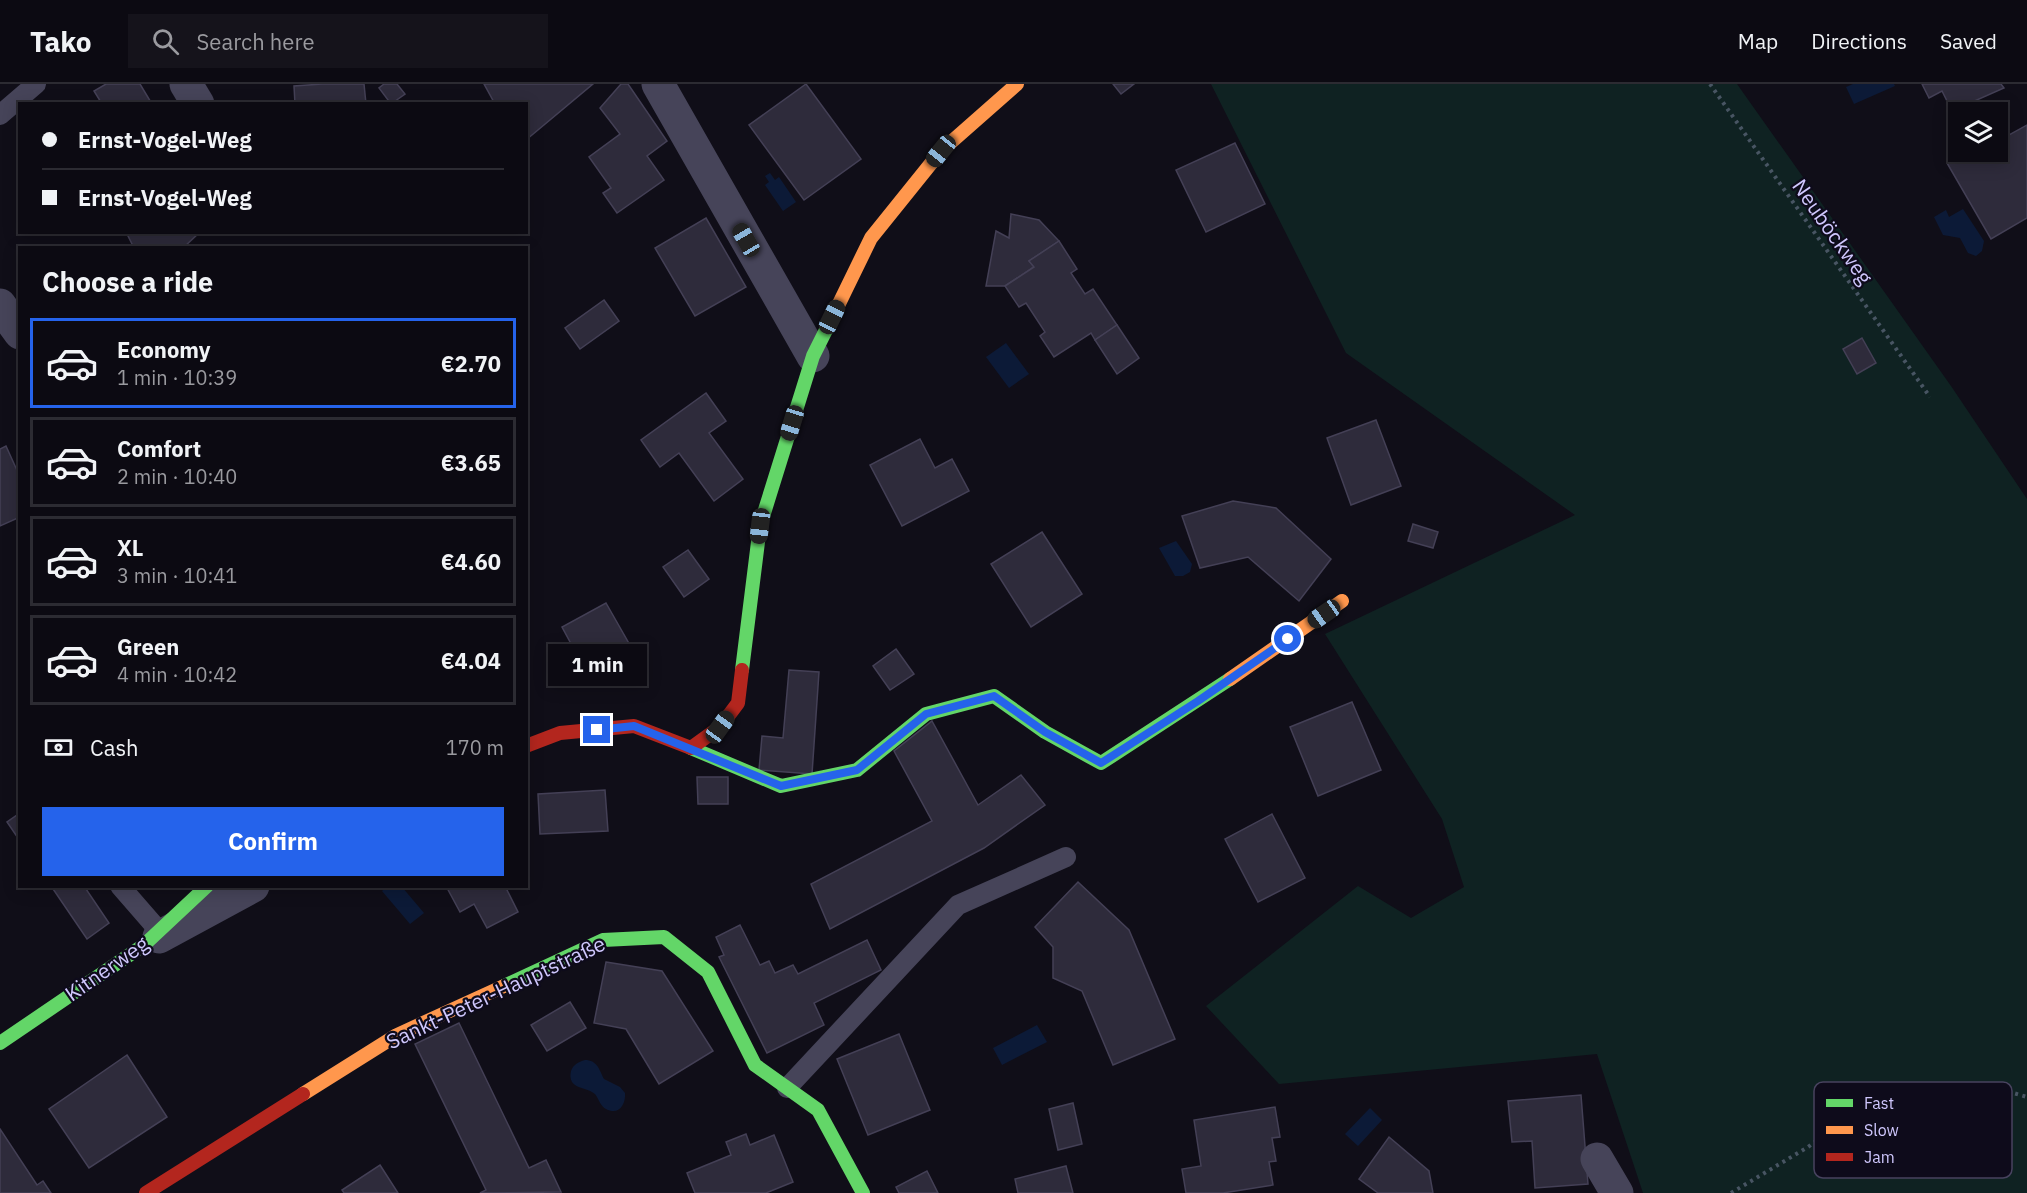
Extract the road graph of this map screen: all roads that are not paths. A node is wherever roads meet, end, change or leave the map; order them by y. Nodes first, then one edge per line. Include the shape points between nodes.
1 (36, 84) edge
2 (186, 84) edge
3 (658, 84) edge
4 (1017, 84) edge
5 (197, 102) edge
6 (0, 115) edge
7 (0, 305) edge
8 (18, 330) edge
9 (813, 356) junction
10 (1342, 601) dead end
11 (528, 745) edge
12 (691, 748) junction
13 (1066, 857) dead end
14 (121, 888) edge
15 (205, 888) edge
16 (249, 888) edge
17 (152, 938) junction
18 (0, 1042) edge
19 (787, 1088) junction
20 (1598, 1159) dead end
21 (146, 1193) edge
22 (863, 1193) edge
23 (1617, 1193) edge

1 - 6 lane
2 - 5 street
3 - 9 street
4 - 9 street via 941,151 871,238
7 - 8 street
9 - 12 street via 760,526 738,703 720,727
10 - 12 street via 1101,763 1045,732 994,696 926,714 857,770 781,786
11 - 12 street via 560,733 634,726
13 - 19 lane via 958,905
14 - 17 lane
15 - 17 street, Kitnerweg
16 - 17 street
17 - 18 street, Kitnerweg
19 - 21 street, Sankt-Peter-Hauptstraße via 755,1065 708,972 664,937 603,940 397,1035
19 - 22 street, Sankt-Peter-Hauptstraße via 818,1110
20 - 23 street

